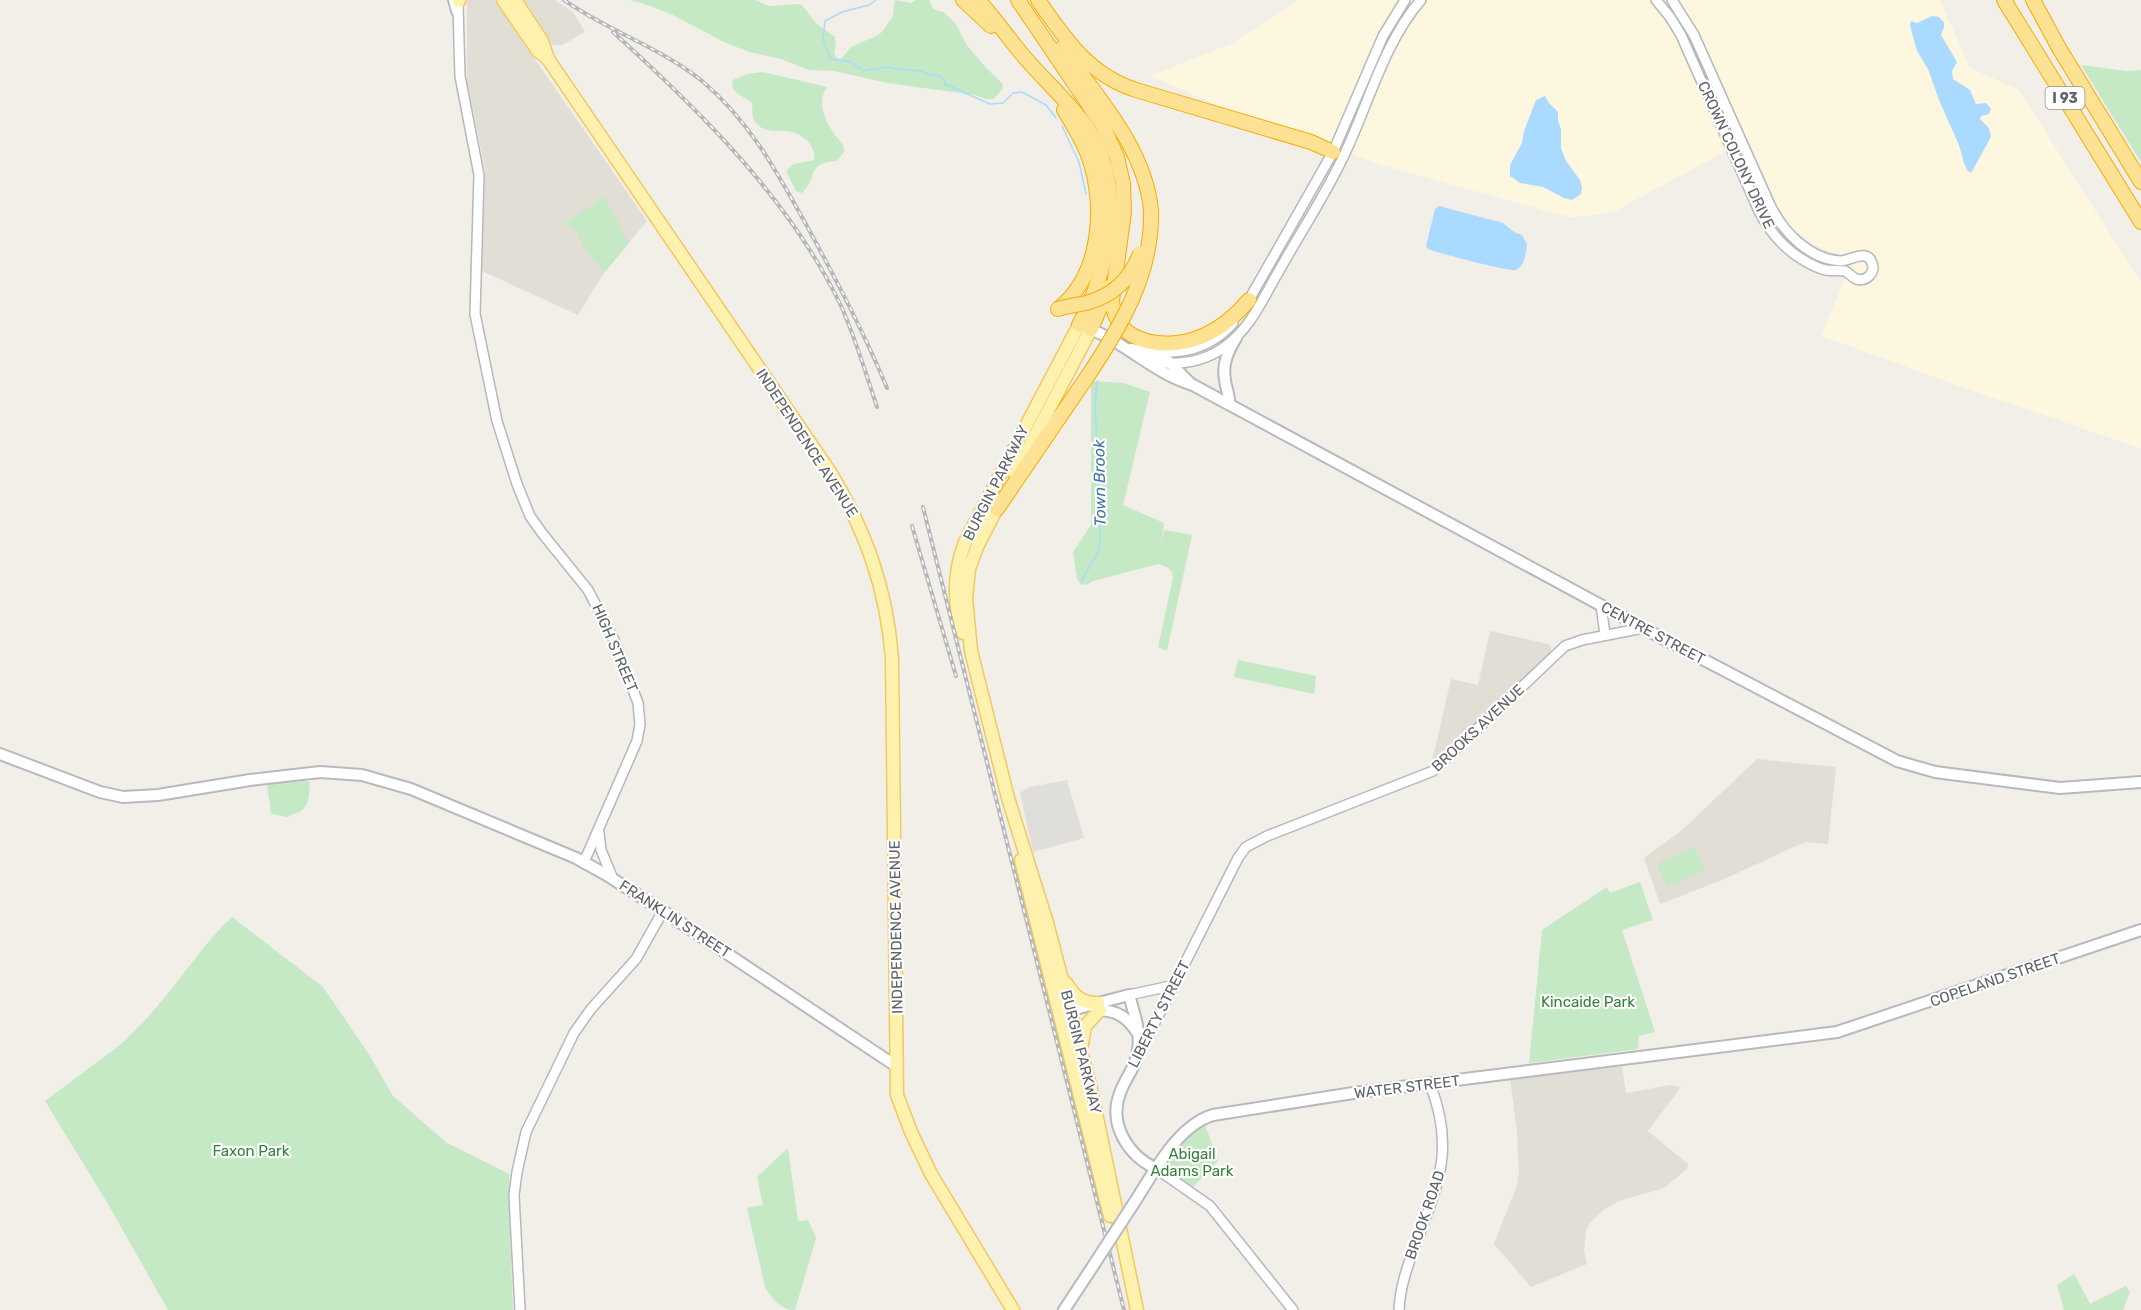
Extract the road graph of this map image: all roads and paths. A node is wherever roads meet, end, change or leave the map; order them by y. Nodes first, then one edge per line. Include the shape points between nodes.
1 (503, 0) edge
2 (515, 0) edge
3 (963, 0) edge
4 (978, 0) edge
5 (1018, 0) edge
6 (1405, 0) edge
7 (1421, 0) edge
8 (1656, 0) edge
9 (1672, 0) edge
10 (2004, 0) edge
11 (2033, 0) edge
12 (457, 2) edge
13 (1033, 3) edge
14 (1020, 52) junction
15 (548, 59) junction
16 (1072, 115) junction
17 (1333, 152) junction
18 (2141, 182) edge
19 (2125, 197) junction
20 (1151, 210) junction
21 (2141, 212) edge
22 (2141, 222) edge
23 (1855, 257) junction
24 (1117, 262) junction
25 (1852, 276) junction
26 (1249, 300) junction
27 (1085, 327) junction
28 (1236, 338) junction
29 (1146, 356) junction
30 (1169, 363) junction
31 (1229, 405) junction
32 (997, 509) junction
33 (1601, 605) junction
34 (1643, 628) junction
35 (1605, 635) junction
36 (970, 651) junction
37 (0, 754) edge
38 (2141, 782) edge
39 (1008, 798) junction
40 (600, 828) junction
41 (1242, 852) joint
42 (584, 862) junction
43 (613, 879) junction
44 (663, 911) junction
45 (2141, 930) edge
46 (1061, 974) junction
47 (1174, 985) junction
48 (1130, 998) junction
49 (1099, 1006) junction
50 (1066, 1015) junction
51 (1848, 1029) joint
52 (1138, 1037) junction
53 (1084, 1060) junction
54 (1136, 1061) junction
55 (896, 1066) junction
56 (1430, 1084) junction
57 (1157, 1168) junction
58 (520, 1310) edge
59 (1013, 1310) edge
60 (1064, 1310) edge
61 (1137, 1310) edge
62 (1293, 1310) edge
63 (1399, 1310) edge

1 - 15 main road, INDEPENDENCE AVENUE
2 - 15 main road, INDEPENDENCE AVENUE via 542,41
3 - 14 highway
4 - 14 highway
5 - 24 highway via 1099,119 1114,148 1122,174 1124,201
6 - 17 street via 1383,36
7 - 28 street via 1396,36 1339,166 1256,311
8 - 25 street, CROWN COLONY DRIVE via 1681,35 1759,211 1773,234 1807,262
9 - 23 street, CROWN COLONY DRIVE via 1694,35 1780,223 1817,254 1841,261
10 - 19 highway, I 93
11 - 18 highway, I 93
12 - 40 street, HIGH STREET via 460,76 479,173 475,319 497,422 530,516 596,604 615,640 638,703 638,736
13 - 17 highway via 1079,56 1114,82
13 - 20 highway via 1135,153 1143,170
14 - 16 highway
15 - 55 main road, INDEPENDENCE AVENUE via 830,472 855,515 873,558 885,602 892,659
16 - 20 highway, bridge via 1094,174 1098,212 1093,250 1081,282 1058,309 1094,300 1123,283 1138,258
16 - 27 highway via 1096,145 1109,184 1104,259
17 - 26 street
19 - 21 highway, I 93
19 - 22 highway, I 93
20 - 32 highway, bridge via 1149,243 1134,295 1115,335
23 - 25 street via 1849,266
23 - 25 street via 1870,259 1873,270 1864,279
24 - 26 highway via 1114,313 1127,331 1147,342 1174,344 1200,338 1223,325
24 - 27 highway via 1104,302
26 - 30 street via 1219,337
27 - 29 main road, CENTRE STREET
27 - 32 main road, BURGIN PARKWAY
27 - 36 main road, BURGIN PARKWAY via 990,492 962,552 957,609
28 - 30 street via 1209,356
28 - 31 main road via 1224,366
29 - 30 main road, CENTRE STREET
29 - 30 main road, CENTRE STREET
30 - 31 main road, CENTRE STREET via 1193,385
31 - 33 main road, CENTRE STREET
32 - 36 main road, BURGIN PARKWAY via 969,569 966,598
33 - 34 main road, CENTRE STREET
33 - 35 street
34 - 35 street, BROOKS AVENUE
34 - 38 main road, CENTRE STREET via 1909,766 2060,788
35 - 41 street, BROOKS AVENUE via 1563,647 1433,771 1267,836
36 - 39 main road, BURGIN PARKWAY
37 - 42 main road, FRANKLIN STREET via 108,795 170,793 320,772 353,773 411,789
39 - 46 main road, BURGIN PARKWAY
39 - 50 main road, BURGIN PARKWAY via 1027,888
40 - 42 street, HIGH STREET
40 - 43 street via 601,850
41 - 47 street, LIBERTY STREET
42 - 43 main road, FRANKLIN STREET
43 - 44 main road, FRANKLIN STREET
44 - 55 main road, FRANKLIN STREET
44 - 58 street via 636,959 583,1018 524,1141 515,1184 514,1219
45 - 51 main road, COPELAND STREET
46 - 49 main road via 1078,998
46 - 50 main road, BURGIN PARKWAY
47 - 48 street
47 - 54 street, LIBERTY STREET
48 - 49 main road
48 - 52 main road
49 - 50 main road
49 - 52 main road via 1123,1017
49 - 53 main road via 1084,1029
50 - 53 main road, BURGIN PARKWAY
50 - 61 main road, BURGIN PARKWAY via 1112,1223
51 - 56 main road, WATER STREET
52 - 54 main road
53 - 61 main road, BURGIN PARKWAY
54 - 57 main road, LIBERTY STREET via 1119,1096 1117,1121 1131,1150
55 - 59 main road via 898,1100 917,1147
56 - 57 main road, WATER STREET via 1208,1117 1184,1132
56 - 63 street, BROOK ROAD via 1442,1133 1443,1162 1406,1271
57 - 60 main road, WATER STREET, bridge
57 - 62 street via 1210,1206

